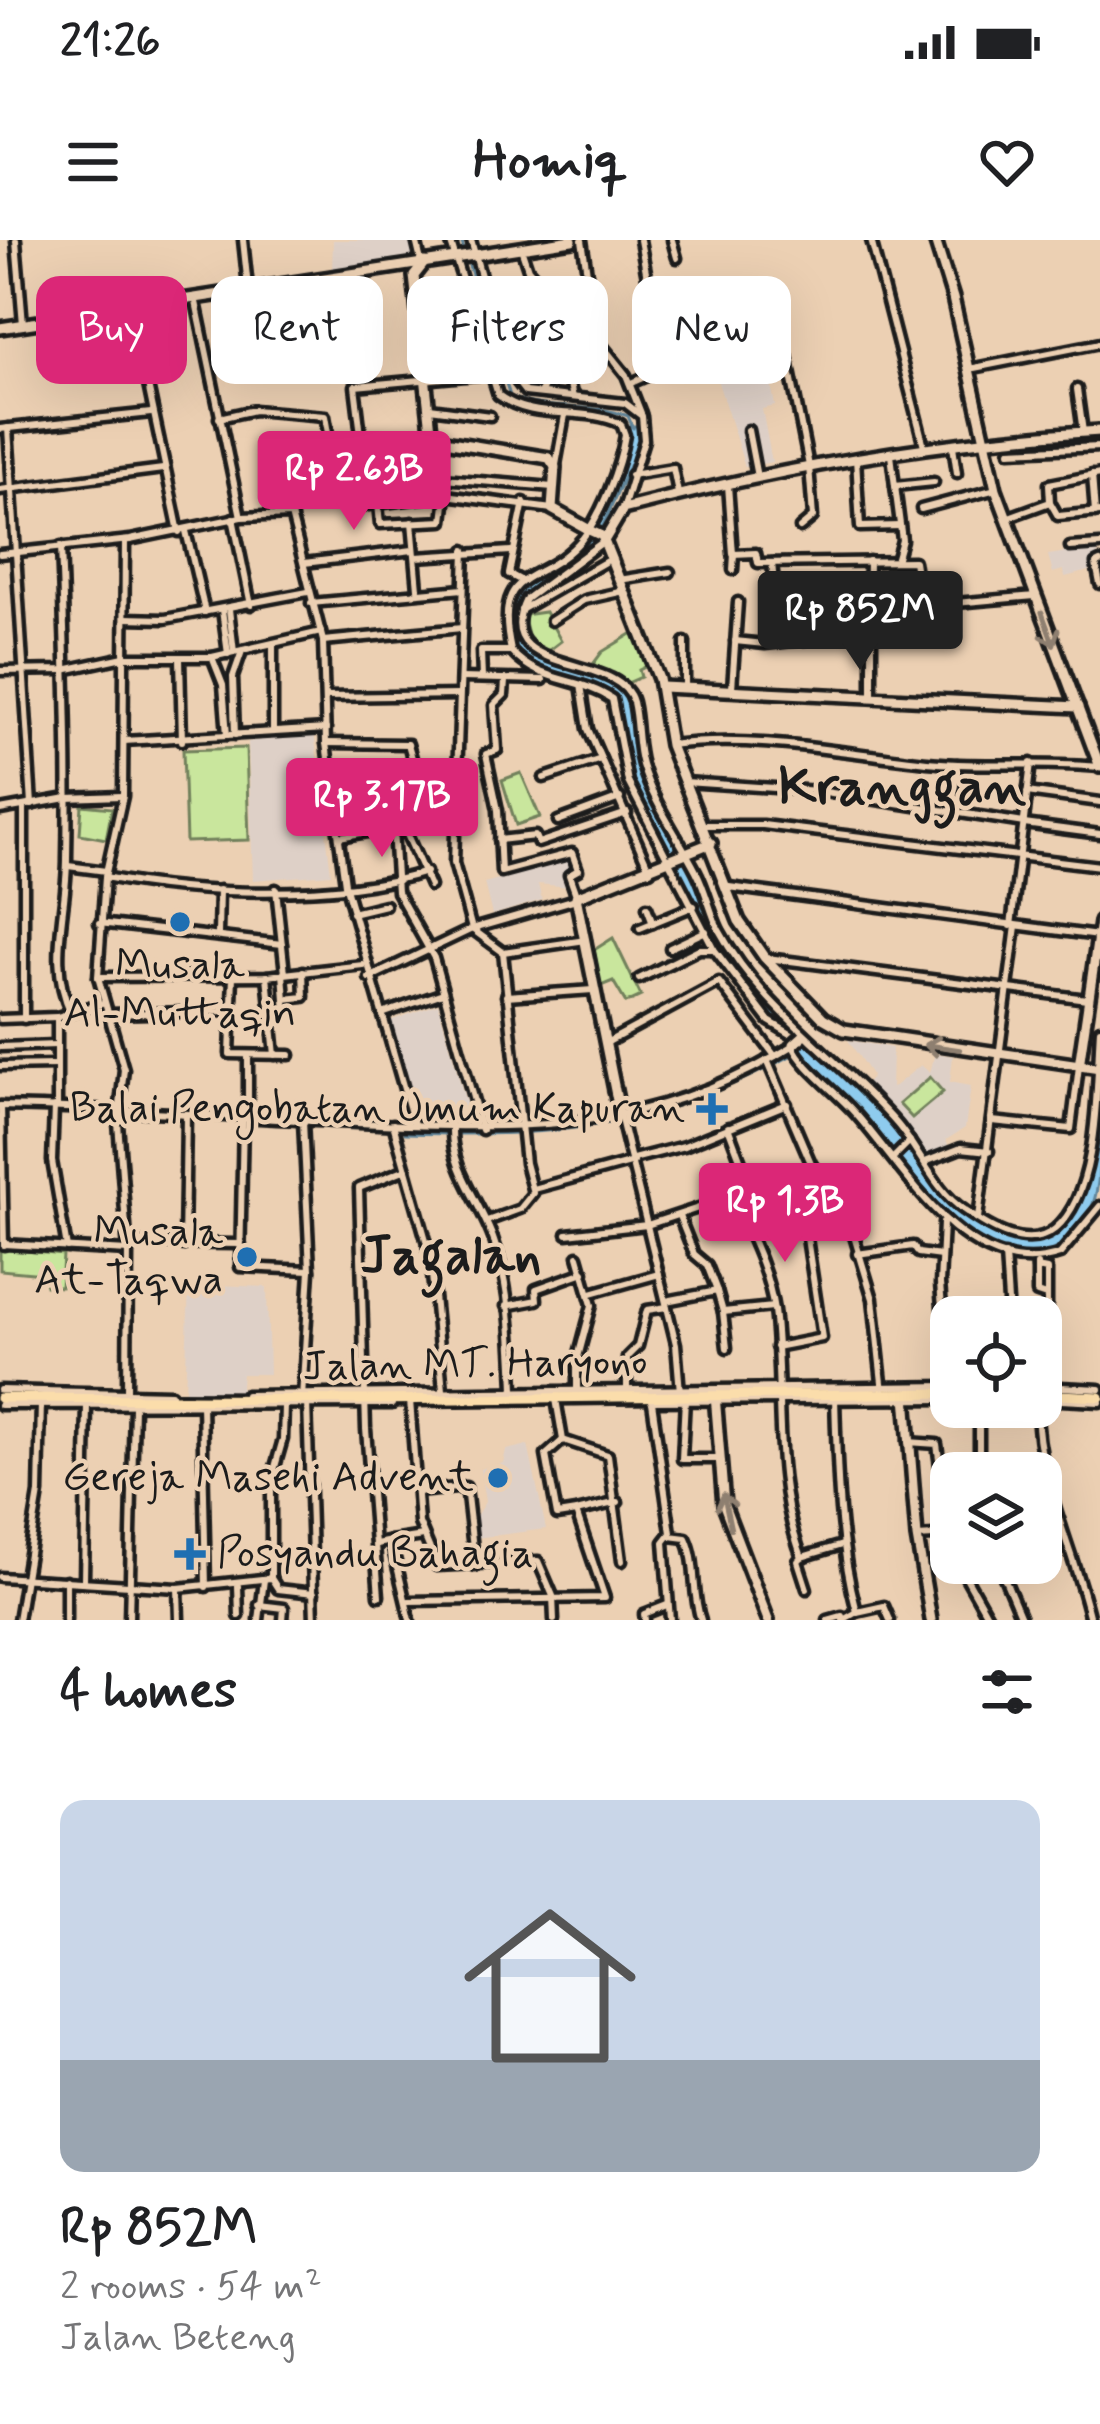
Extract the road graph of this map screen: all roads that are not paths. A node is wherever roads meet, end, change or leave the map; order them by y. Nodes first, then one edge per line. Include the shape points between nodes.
1 (16, 240) edge
2 (243, 240) edge
3 (416, 240) edge
4 (449, 240) edge
5 (471, 240) edge
6 (572, 240) edge
7 (582, 240) edge
8 (640, 240) edge
9 (672, 240) edge
10 (871, 240) edge
11 (935, 240) edge
12 (521, 248) junction
13 (474, 255) junction
14 (676, 258) dead end
15 (455, 259) junction
16 (424, 261) junction
17 (247, 276) edge
18 (318, 276) edge
19 (414, 276) edge
20 (460, 276) edge
21 (536, 276) edge
22 (589, 276) edge
23 (211, 293) edge
24 (195, 296) junction
25 (187, 298) edge
26 (36, 322) edge
27 (22, 324) junction
28 (0, 328) edge
29 (1099, 344) edge
30 (608, 354) edge
31 (969, 369) junction
32 (791, 375) edge
33 (407, 382) edge
34 (146, 384) edge
35 (424, 384) edge
36 (495, 384) edge
37 (544, 384) edge
38 (570, 384) edge
39 (630, 384) junction
40 (1077, 389) dead end
41 (541, 393) junction
42 (573, 397) junction
43 (427, 408) junction
44 (151, 413) junction
45 (490, 416) dead end
46 (565, 416) junction
47 (642, 416) junction
48 (219, 418) junction
49 (4, 429) edge
50 (748, 430) dead end
51 (1100, 431) edge
52 (1083, 432) junction
53 (1060, 434) junction
54 (982, 439) junction
55 (952, 442) junction
56 (443, 443) junction
57 (924, 446) junction
58 (1100, 447) edge
59 (1060, 449) junction
60 (891, 452) junction
61 (1010, 452) dead end
62 (856, 458) junction
63 (809, 466) junction
64 (555, 467) junction
65 (163, 469) junction
66 (957, 473) dead end
67 (631, 475) junction
68 (1096, 475) edge
69 (757, 477) junction
70 (934, 482) dead end
71 (728, 483) junction
72 (895, 486) junction
73 (553, 487) junction
74 (356, 488) junction
75 (11, 489) junction
76 (995, 489) junction
77 (0, 490) edge
78 (338, 490) junction
79 (678, 493) junction
80 (446, 494) junction
81 (524, 502) junction
82 (1050, 502) junction
83 (378, 504) junction
84 (551, 508) junction
85 (623, 509) junction
86 (921, 509) dead end
87 (1098, 512) edge
88 (291, 515) junction
89 (237, 518) junction
90 (1006, 518) junction
91 (412, 522) junction
92 (900, 526) junction
93 (800, 528) dead end
94 (183, 532) junction
95 (596, 534) junction
96 (125, 541) junction
97 (1100, 545) edge
98 (61, 546) junction
99 (1070, 548) dead end
100 (465, 550) junction
101 (511, 551) junction
102 (16, 552) junction
103 (0, 554) edge
104 (414, 554) junction
105 (734, 554) junction
106 (610, 559) junction
107 (896, 561) junction
108 (869, 562) junction
109 (1100, 562) edge
110 (302, 563) junction
111 (772, 563) junction
112 (733, 570) dead end
113 (670, 572) dead end
114 (520, 580) junction
115 (1100, 584) edge
116 (621, 585) junction
117 (418, 589) junction
118 (463, 589) junction
119 (308, 592) junction
120 (1035, 596) junction
121 (738, 602) dead end
122 (311, 603) junction
123 (251, 605) junction
124 (922, 608) junction
125 (225, 610) junction
126 (521, 610) junction
127 (205, 612) junction
128 (868, 612) junction
129 (843, 613) dead end
130 (124, 618) junction
131 (551, 621) dead end
132 (462, 628) junction
133 (872, 635) junction
134 (322, 637) junction
135 (735, 641) junction
136 (685, 642) dead end
137 (780, 642) junction
138 (273, 645) junction
139 (511, 651) junction
140 (235, 652) junction
141 (124, 657) junction
142 (212, 657) junction
143 (180, 658) junction
144 (64, 670) junction
145 (0, 671) edge
146 (22, 671) junction
147 (460, 678) junction
148 (547, 679) junction
149 (482, 680) junction
150 (505, 681) junction
151 (581, 685) junction
152 (685, 686) junction
153 (662, 687) junction
154 (732, 688) junction
155 (1071, 688) junction
156 (459, 695) junction
157 (872, 696) junction
158 (326, 697) junction
159 (1058, 706) junction
160 (1078, 706) junction
161 (326, 729) junction
162 (273, 731) junction
163 (231, 735) junction
164 (124, 741) junction
165 (182, 741) junction
166 (326, 742) junction
167 (670, 745) junction
168 (601, 759) junction
169 (957, 764) junction
170 (1031, 764) junction
171 (1100, 767) edge
172 (544, 778) dead end
173 (685, 782) junction
174 (375, 788) dead end
175 (332, 790) junction
176 (1028, 792) junction
177 (123, 796) junction
178 (67, 798) junction
179 (620, 798) junction
180 (1100, 802) edge
181 (28, 806) junction
182 (0, 810) edge
183 (627, 813) junction
184 (952, 813) junction
185 (433, 820) junction
186 (458, 820) junction
187 (558, 820) dead end
188 (1024, 823) junction
189 (703, 825) junction
190 (722, 825) junction
191 (404, 828) junction
192 (393, 830) junction
193 (1100, 834) edge
194 (339, 837) junction
195 (500, 840) junction
196 (710, 840) junction
197 (687, 856) junction
198 (1018, 857) junction
199 (673, 862) junction
200 (68, 866) junction
201 (1100, 866) edge
202 (650, 871) junction
203 (426, 872) junction
204 (105, 874) junction
205 (394, 880) junction
206 (345, 884) junction
207 (430, 886) dead end
208 (729, 887) junction
209 (219, 889) junction
210 (276, 890) junction
211 (576, 897) junction
212 (385, 905) dead end
213 (694, 906) junction
214 (647, 908) dead end
215 (352, 914) junction
216 (1100, 922) edge
217 (99, 923) junction
218 (653, 923) junction
219 (1014, 926) junction
220 (640, 928) dead end
221 (472, 929) junction
222 (218, 934) junction
223 (707, 934) junction
224 (1098, 936) edge
225 (586, 940) junction
226 (282, 944) junction
227 (670, 948) dead end
228 (430, 949) junction
229 (699, 949) junction
230 (714, 949) junction
231 (503, 952) junction
232 (764, 957) junction
233 (364, 965) junction
234 (303, 971) junction
235 (284, 973) junction
236 (233, 976) junction
237 (267, 976) junction
238 (98, 977) junction
239 (369, 978) junction
240 (639, 980) dead end
241 (596, 990) junction
242 (1010, 991) junction
243 (443, 993) junction
244 (506, 996) junction
245 (285, 999) junction
246 (1089, 999) junction
247 (104, 1003) junction
248 (231, 1011) junction
249 (70, 1013) junction
250 (107, 1014) junction
251 (270, 1014) junction
252 (382, 1014) junction
253 (57, 1017) junction
254 (823, 1018) junction
255 (0, 1019) edge
256 (24, 1019) junction
257 (1100, 1030) edge
258 (606, 1042) junction
259 (798, 1042) junction
260 (57, 1046) junction
261 (0, 1047) edge
262 (248, 1055) junction
263 (275, 1055) junction
264 (290, 1055) dead end
265 (1001, 1055) junction
266 (770, 1063) junction
267 (0, 1066) edge
268 (56, 1066) junction
269 (1078, 1066) junction
270 (1099, 1068) edge
271 (56, 1102) junction
272 (787, 1104) junction
273 (0, 1106) edge
274 (121, 1108) junction
275 (186, 1114) junction
276 (246, 1118) junction
277 (303, 1120) junction
278 (992, 1120) junction
279 (622, 1121) junction
280 (393, 1124) junction
281 (414, 1124) junction
282 (728, 1127) junction
283 (482, 1130) junction
284 (452, 1133) junction
285 (524, 1134) junction
286 (910, 1142) junction
287 (989, 1151) junction
288 (895, 1156) junction
289 (633, 1161) junction
290 (925, 1162) junction
291 (406, 1169) junction
292 (814, 1170) junction
293 (798, 1178) junction
294 (532, 1189) junction
295 (752, 1191) junction
296 (733, 1197) junction
297 (1100, 1206) edge
298 (679, 1215) junction
299 (977, 1218) junction
300 (943, 1220) junction
301 (487, 1222) junction
302 (647, 1226) junction
303 (567, 1234) dead end
304 (2, 1244) edge
305 (241, 1244) junction
306 (184, 1245) junction
307 (128, 1247) junction
308 (67, 1248) junction
309 (857, 1254) junction
310 (1005, 1255) junction
311 (578, 1256) dead end
312 (941, 1256) junction
313 (1038, 1263) junction
314 (310, 1270) junction
315 (584, 1272) junction
316 (659, 1274) junction
317 (717, 1291) junction
318 (591, 1293) junction
319 (944, 1296) edge
320 (1008, 1296) edge
321 (1046, 1296) edge
322 (667, 1304) junction
323 (506, 1306) junction
324 (773, 1307) junction
325 (723, 1312) junction
326 (776, 1347) junction
327 (727, 1348) dead end
328 (514, 1392) junction
329 (583, 1392) junction
330 (627, 1392) junction
331 (747, 1392) junction
332 (883, 1392) junction
333 (930, 1392) edge
334 (1062, 1393) edge
335 (551, 1395) junction
336 (656, 1395) junction
337 (683, 1395) junction
338 (777, 1395) junction
339 (801, 1395) junction
340 (930, 1395) edge
341 (1100, 1396) edge
342 (109, 1397) junction
343 (246, 1397) junction
344 (0, 1398) edge
345 (441, 1398) junction
346 (602, 1398) junction
347 (715, 1398) junction
348 (834, 1398) junction
349 (854, 1398) junction
350 (906, 1398) junction
351 (309, 1399) junction
352 (131, 1400) junction
353 (366, 1400) junction
354 (212, 1401) junction
355 (410, 1401) junction
356 (41, 1402) junction
357 (284, 1402) junction
358 (87, 1403) junction
359 (1039, 1428) edge
360 (562, 1440) junction
361 (908, 1442) junction
362 (938, 1452) edge
363 (719, 1460) junction
364 (417, 1492) junction
365 (618, 1502) junction
366 (576, 1513) junction
367 (423, 1536) junction
368 (670, 1536) junction
369 (930, 1536) edge
370 (917, 1537) junction
371 (391, 1541) junction
372 (376, 1544) junction
373 (842, 1546) junction
374 (802, 1557) junction
375 (622, 1562) dead end
376 (476, 1566) junction
377 (0, 1577) edge
378 (26, 1579) junction
379 (267, 1579) junction
380 (66, 1580) junction
381 (84, 1580) junction
382 (969, 1584) edge
383 (1007, 1584) edge
384 (133, 1586) junction
385 (238, 1586) junction
386 (178, 1588) junction
387 (206, 1588) junction
388 (807, 1589) dead end
389 (314, 1593) junction
390 (380, 1596) dead end
391 (553, 1596) junction
392 (409, 1601) junction
393 (260, 1605) junction
394 (667, 1605) junction
395 (1100, 1607) edge
396 (1088, 1610) junction
397 (857, 1612) junction
398 (239, 1616) dead end
399 (843, 1618) edge
400 (18, 1620) edge
401 (66, 1620) edge
402 (129, 1620) edge
403 (179, 1620) edge
404 (259, 1620) edge
405 (283, 1620) edge
406 (314, 1620) edge
407 (410, 1620) edge
408 (554, 1620) edge
409 (645, 1620) edge
410 (670, 1620) edge
411 (701, 1620) edge
412 (768, 1620) edge
413 (828, 1620) edge
414 (890, 1620) edge
415 (931, 1620) edge
416 (989, 1620) edge
417 (1022, 1620) edge
418 (1090, 1620) edge

1 - 27 street
2 - 17 street
3 - 16 street
4 - 15 street
5 - 13 street
6 - 12 street
7 - 22 street
8 - 39 street via 652,309 678,363
9 - 14 street
10 - 57 street
11 - 31 street
12 - 13 street
12 - 21 street
13 - 15 street
13 - 41 street via 507,369 525,392
15 - 16 street
15 - 20 street
16 - 18 street
16 - 19 street
23 - 24 street
24 - 25 street
24 - 48 street
26 - 27 street
27 - 28 street
29 - 31 street
30 - 39 street
31 - 54 street
32 - 63 street
33 - 56 street via 354,387 363,451
34 - 44 street
35 - 43 street
36 - 46 street via 509,403
37 - 41 street
38 - 42 street
39 - 47 street
40 - 52 street
41 - 42 street
42 - 47 street via 625,403
43 - 45 street
43 - 56 street via 430,436
44 - 49 street
44 - 65 street
46 - 64 street
46 - 95 street via 604,417 624,429
47 - 67 street via 644,440
48 - 78 street via 254,410 325,417
48 - 89 street
49 - 75 street
50 - 69 street
51 - 52 street
52 - 53 street
53 - 54 street
53 - 59 street
54 - 55 street
54 - 76 street
55 - 57 street
55 - 66 street
56 - 64 street via 549,458
57 - 60 street
58 - 59 street
59 - 61 street
60 - 62 street
60 - 72 street
62 - 63 street
62 - 92 street via 860,527
63 - 69 street
63 - 93 street via 813,518
64 - 73 street
65 - 75 street
65 - 94 street
67 - 79 street via 673,467
67 - 85 street
68 - 82 street via 1049,484
68 - 87 street
69 - 71 street
70 - 72 street
71 - 79 street
71 - 105 street
72 - 92 street
73 - 74 street via 430,477
73 - 84 street
74 - 78 street
74 - 83 street via 359,505
75 - 77 street
75 - 102 street
76 - 86 street
76 - 90 street
78 - 88 street via 296,501
79 - 85 street
80 - 81 street
80 - 83 street
80 - 91 street via 446,520
81 - 84 street
81 - 101 street
82 - 87 street via 1055,515
82 - 90 street
83 - 91 street via 380,524
84 - 95 street
85 - 95 street
88 - 89 street
88 - 110 street
89 - 94 street
89 - 123 street
90 - 120 street
91 - 104 street
92 - 107 street
94 - 96 street
94 - 127 street
95 - 106 street
95 - 114 street
95 - 126 street
96 - 98 street
96 - 130 street
97 - 99 street
98 - 102 street
98 - 144 street
100 - 101 street
100 - 104 street
100 - 118 street
101 - 114 street via 509,574
102 - 103 street
102 - 146 street
104 - 110 street
104 - 117 street
105 - 111 street
105 - 112 street
106 - 116 street
106 - 126 street
107 - 108 street
107 - 124 street via 916,562
108 - 111 street
108 - 128 street
109 - 115 street
110 - 119 street
111 - 137 street
113 - 116 street
114 - 139 street via 506,602
116 - 131 street
116 - 153 street
117 - 118 street
117 - 122 street
118 - 132 street
119 - 122 street
119 - 123 street
120 - 124 street
120 -> 155 street
121 - 135 street
122 - 134 street
123 - 125 street
124 - 128 street
124 - 133 street via 922,630
125 - 127 street
125 - 140 street
126 - 197 street via 539,656 599,672 629,694 644,773
127 - 130 street
128 - 129 street
130 - 141 street
132 - 134 street
132 - 147 street
133 - 137 street
133 - 157 street
134 - 138 street
134 - 158 street
135 - 137 street
135 - 154 street
136 - 152 street
138 - 140 street
138 - 162 street
139 - 148 street
139 - 149 street via 482,651
140 - 142 street
140 - 163 street
141 - 143 street
141 - 144 street
141 - 164 street
142 - 143 street
142 - 163 street
143 - 165 street
144 - 146 street
144 - 178 street
145 - 146 street
146 - 181 street
147 - 149 street
147 - 156 street
148 - 150 street
148 - 151 street
149 - 150 street
150 - 195 street via 494,705 497,750 486,754
151 - 168 street
151 - 199 street via 614,702 628,782
152 - 153 street
152 - 154 street
153 - 167 street
154 - 157 street
155 - 159 street
155 - 160 street
156 - 158 street
156 - 186 street
157 - 159 street
158 - 161 street
159 - 160 street
160 - 171 street
161 - 162 street
161 - 166 street
162 - 163 street
163 - 165 street
164 - 165 street
164 - 177 street
166 - 175 street
166 - 185 street via 407,743
167 - 169 street via 822,747
167 - 173 street
168 - 172 street
168 - 179 street
169 - 170 street
169 - 184 street
170 - 171 street
170 - 176 street
173 - 184 street via 782,787
173 - 189 street
174 - 175 street
175 - 194 street
176 - 180 street
176 - 188 street
177 - 178 street
177 - 204 street
178 - 181 street
178 - 200 street
179 - 183 street
179 - 187 street
181 - 182 street
181 - 256 street
183 - 195 street via 538,843 535,834
183 - 202 street
184 - 188 street
185 - 186 street
185 - 191 street
186 - 221 street via 455,876
188 - 193 street
188 - 198 street
189 - 190 street
189 - 196 street
190 - 196 street
190 - 198 street
191 - 192 street
191 - 203 street
192 - 194 street
192 - 205 street
194 - 206 street
195 - 211 street via 502,872 573,853
196 - 197 street
196 - 208 street
197 - 199 street
197 - 259 street via 726,940
198 - 201 street
198 - 219 street
199 - 202 street
199 - 213 street
200 - 204 street
200 - 249 street via 58,932
202 - 211 street
203 - 205 street
203 - 207 street
204 - 209 street via 162,888
204 - 217 street
205 - 206 street
205 - 228 street
206 - 210 street
206 - 215 street
208 - 219 street
208 - 232 street via 739,921
209 - 210 street
209 - 222 street
210 - 226 street
211 - 221 street
211 - 225 street
212 - 215 street
213 - 218 street
213 - 223 street
214 - 218 street
215 - 233 street
216 - 224 street
217 - 222 street
217 - 238 street
218 - 220 street
219 - 224 street
219 - 242 street
221 - 228 street
221 - 231 street
222 - 226 street
223 - 227 street
223 - 229 street
223 - 230 street
224 - 246 street
225 - 231 street
225 - 241 street
226 - 235 street
228 - 239 street
228 - 243 street
229 - 230 street
229 - 240 street
230 - 259 street via 779,1032
231 - 244 street
232 - 242 street
232 - 254 street
233 - 234 street
233 - 239 street
234 - 235 street
234 - 245 street via 304,997
235 - 237 street
235 - 245 street
236 - 237 street
236 - 238 street
236 - 248 street
237 - 251 street
238 - 247 street
239 - 252 street
241 - 244 street
241 - 258 street
242 - 246 street
242 - 265 street
243 - 252 street
243 - 283 street
244 - 285 street
245 - 251 street via 286,1013
246 - 269 street
247 - 249 street
247 - 250 street
248 - 250 street
248 - 262 street via 230,1054
249 - 253 street
250 - 274 street via 124,1064
251 - 263 street
252 - 281 street
253 - 256 street
253 - 260 street
254 - 259 street
265 -> 254 street via 864,1035
255 - 256 street
257 - 270 street
258 - 266 street via 719,982
258 - 279 street
259 - 266 street
259 - 286 street
259 - 288 street via 802,1058
260 - 261 street
260 - 268 street
262 - 263 street
262 - 276 street
263 - 264 street
265 - 269 street
265 - 278 street
266 - 272 street
266 - 279 street
267 - 268 street
268 - 271 street
269 - 270 street
269 - 278 street via 1070,1129
270 - 299 street via 1084,1181 1064,1221 1030,1239
271 - 273 street
271 - 274 street
271 - 308 street via 52,1161
272 - 282 street
272 - 292 street
273 - 304 street
274 - 275 street
274 - 307 street
275 - 276 street
275 - 306 street
276 - 277 street
276 - 305 street
277 - 280 street
277 - 314 street
278 - 287 street
279 - 285 street
279 - 289 street
280 - 281 street
280 - 291 street
281 - 284 street
282 - 289 street
282 - 295 street
283 - 284 street
283 - 285 street
284 - 301 street via 459,1172
285 - 294 street
286 - 288 street
286 - 290 street
287 - 290 street via 958,1149
287 - 299 street
288 - 300 street
289 - 294 street
289 - 302 street
290 - 299 street via 953,1202
291 - 345 street via 434,1275
291 - 353 street via 358,1188
292 - 293 street
292 - 309 street via 834,1201 844,1203
293 - 295 street
293 - 326 street via 822,1336
294 - 301 street via 528,1204
295 - 296 street
296 - 298 street
296 - 324 street
297 - 313 street via 1067,1249
298 - 302 street
298 - 317 street
300 - 310 street
300 - 312 street
301 - 323 street
302 - 303 street
302 - 316 street
304 - 308 street
305 - 306 street
305 - 314 street via 243,1270
306 - 307 street
307 - 308 street
307 - 352 street
309 - 312 street via 913,1246
309 - 332 street via 873,1299
310 - 313 street
310 - 320 street
311 - 315 street
312 - 319 street
313 - 321 street via 1046,1269
314 - 351 street
315 - 318 street
315 - 323 street via 536,1289 537,1300
316 - 318 street
316 - 322 street
317 - 322 street
317 - 325 street
318 - 329 street
322 - 330 street via 647,1310 627,1357
322 - 337 street
323 - 328 street
324 - 325 street
324 - 326 street
325 - 327 street
326 - 338 street
328 - 335 main road, Jalan MT. Haryono
328 - 345 main road, Jalan MT. Haryono
329 - 330 street
329 - 335 main road, Jalan MT. Haryono
329 - 346 main road, Jalan MT. Haryono
330 - 336 main road, Jalan MT. Haryono
330 - 346 main road, Jalan MT. Haryono
331 - 337 street
331 - 338 main road, Jalan MT. Haryono
331 - 347 main road, Jalan MT. Haryono
332 - 333 street
332 - 339 street
332 - 349 main road, Jalan MT. Haryono
332 - 350 main road, Jalan MT. Haryono
334 - 341 main road
335 - 345 street
335 - 346 street
335 - 360 street
336 - 337 main road, Jalan MT. Haryono
336 - 346 street
336 - 368 street
337 - 347 main road, Jalan MT. Haryono
337 - 363 street via 682,1459
338 - 339 main road, Jalan MT. Haryono
338 - 347 street
338 - 374 street via 782,1473
339 - 348 main road, Jalan MT. Haryono
340 - 350 main road, Jalan MT. Haryono
342 - 344 street
342 - 352 main road, Jalan MT. Haryono
342 - 358 main road, Jalan MT. Haryono
343 - 351 street
343 - 354 main road, Jalan MT. Haryono
343 - 357 main road, Jalan MT. Haryono
344 - 356 main road, Jalan MT. Haryono
345 - 353 street
345 - 355 main road, Jalan MT. Haryono
347 - 363 street
348 - 349 main road, Jalan MT. Haryono
348 - 373 street
349 - 350 street
350 - 361 street
351 - 353 main road, Jalan MT. Haryono
351 - 357 main road, Jalan MT. Haryono
351 - 389 street
352 - 354 main road, Jalan MT. Haryono
352 - 358 street
352 - 384 street
353 - 355 main road, Jalan MT. Haryono
353 - 372 street
354 - 357 street
354 - 387 street
355 - 364 street
356 - 358 main road, Jalan MT. Haryono
356 - 378 street
357 - 379 street
358 - 381 street
359 - 396 street via 1043,1467
360 - 365 street via 605,1452
360 - 366 street via 546,1455 548,1468 557,1514
361 - 362 street via 934,1442
361 - 370 street
412 -> 363 street via 731,1531
364 - 367 street
364 - 376 street via 466,1487
365 - 366 street
365 - 375 street
366 - 391 street via 605,1598
367 - 371 street
367 - 376 street via 438,1567
368 - 394 street
368 - 411 street via 687,1539
369 - 370 street
370 - 415 street
371 - 372 street
371 - 392 street
372 - 390 street
373 - 374 street
373 - 397 street
374 - 388 street
376 - 391 street via 536,1560
377 - 378 street
378 - 380 street
378 - 400 street
379 - 385 street
379 - 389 street via 278,1589
379 - 393 street
380 - 381 street
380 - 401 street
381 - 384 street
382 - 416 street
383 - 417 street
384 - 386 street
384 - 402 street
385 - 387 street
385 - 398 street
386 - 387 street
386 - 403 street
389 - 406 street
391 - 392 street
391 - 408 street
392 - 407 street
393 - 404 street
393 - 405 street via 284,1608
394 - 409 street
394 - 410 street
395 - 396 street
396 - 418 street
397 - 399 street
397 - 414 street via 884,1606
399 - 413 street

